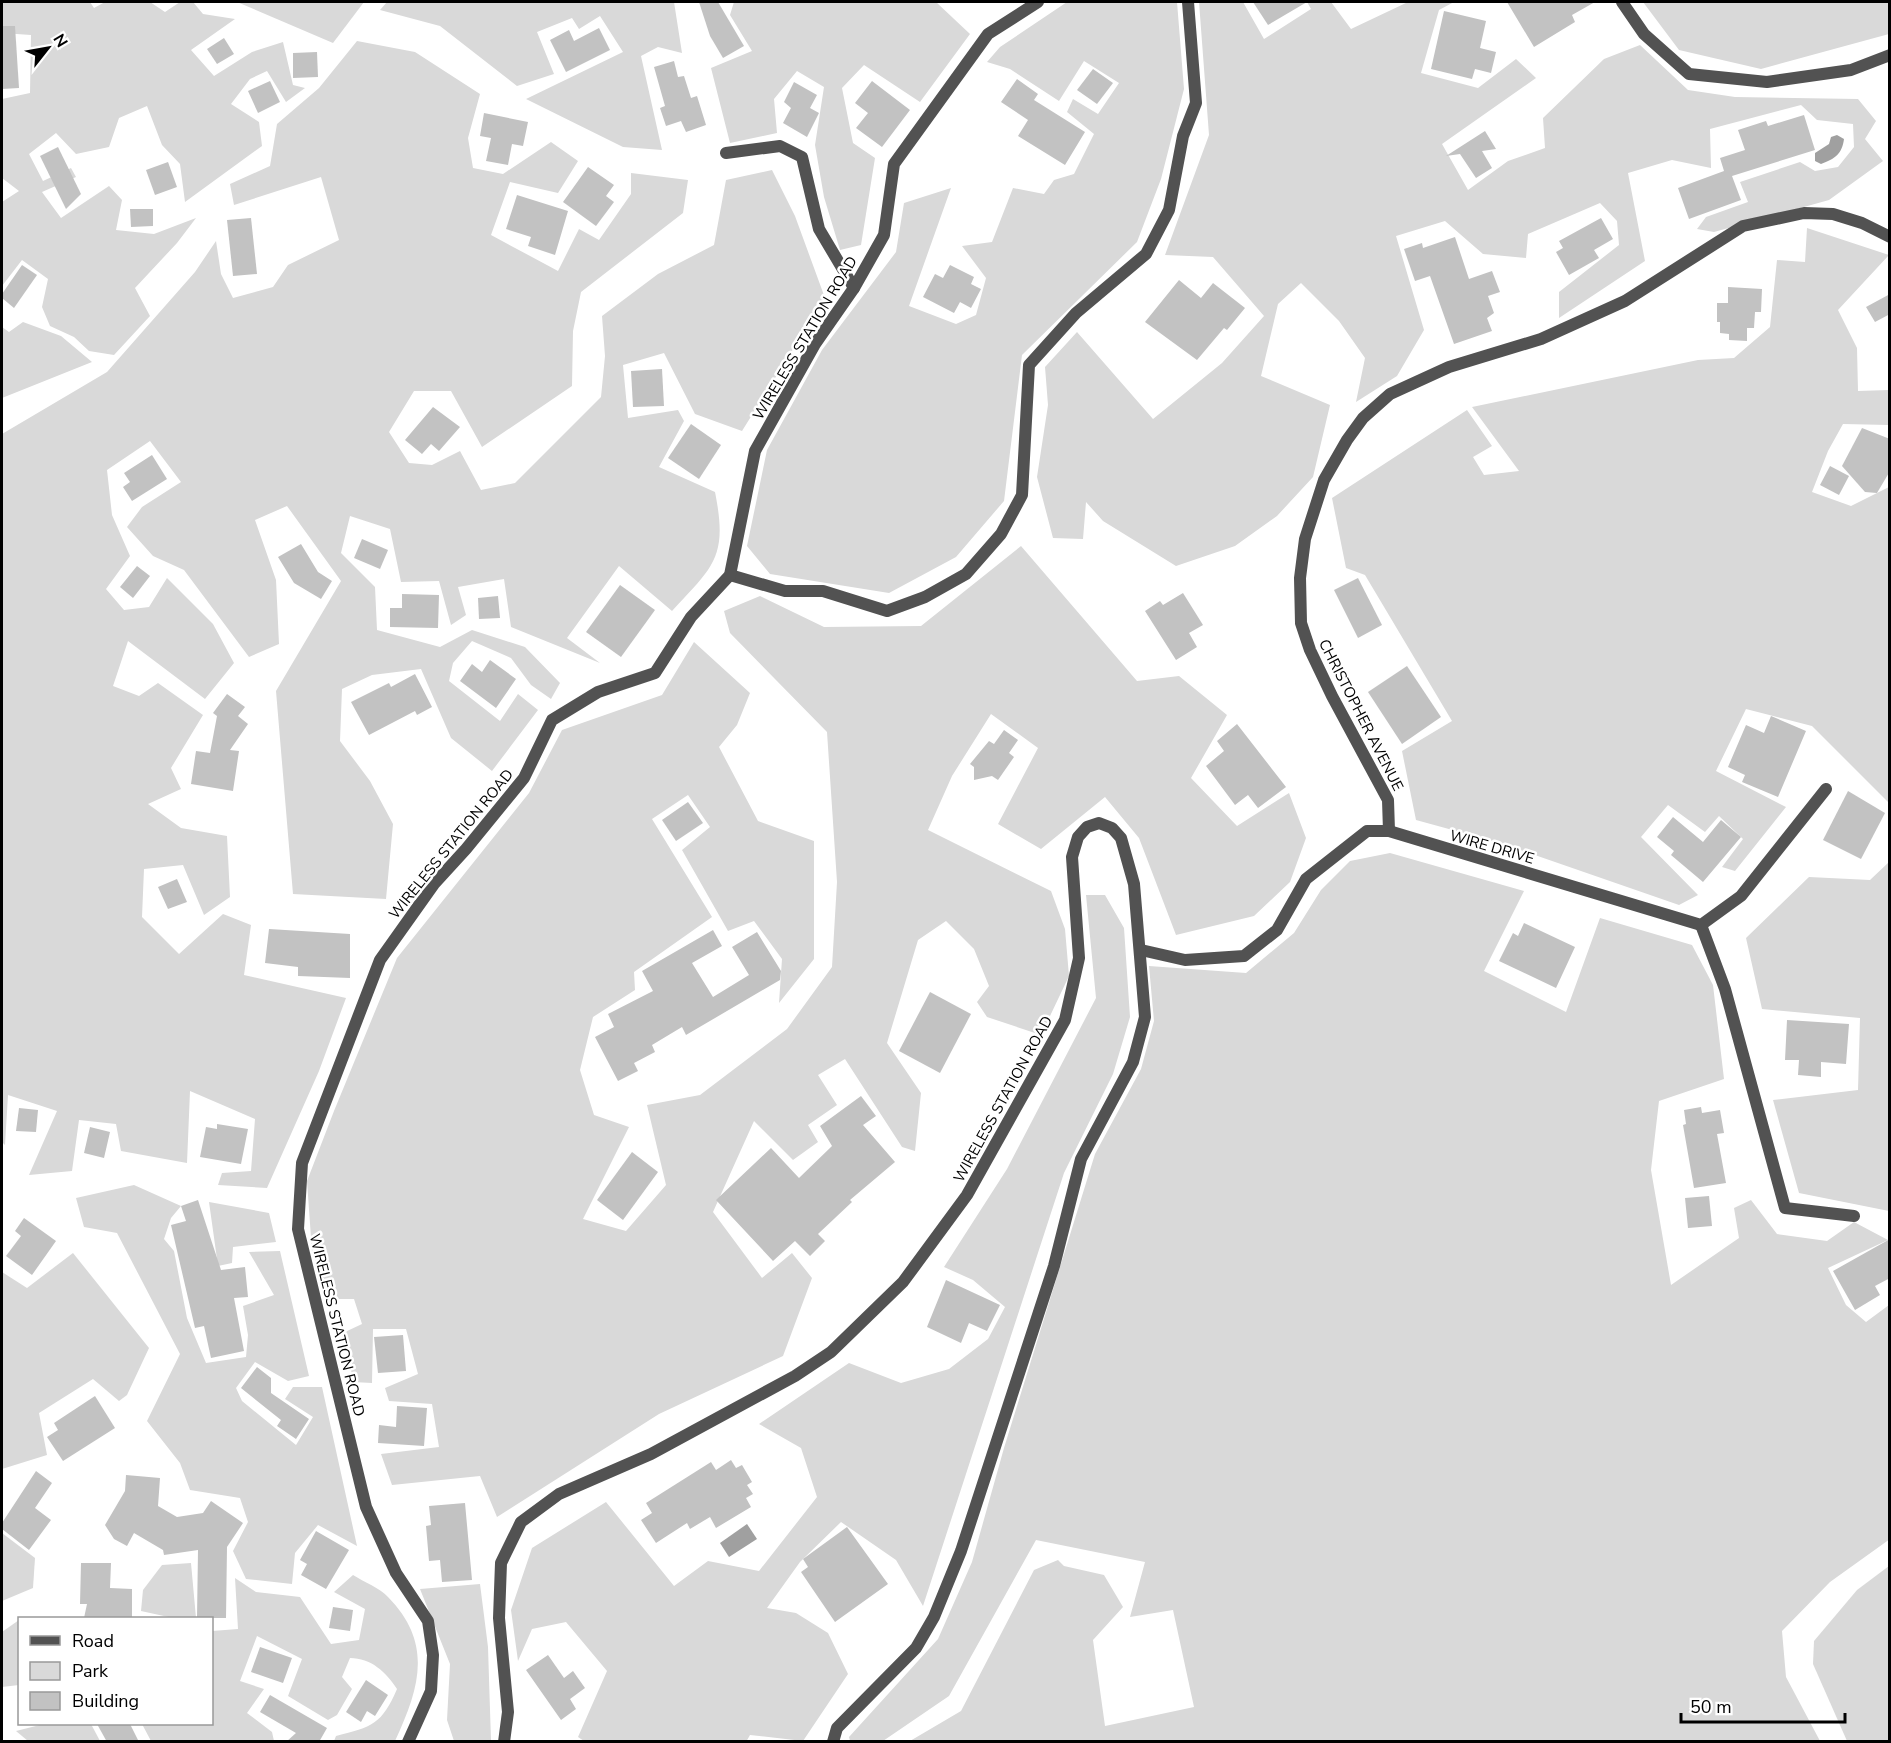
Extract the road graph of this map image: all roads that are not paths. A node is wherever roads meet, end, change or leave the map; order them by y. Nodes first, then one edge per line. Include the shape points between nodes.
1 (1038, 2) edge
2 (1188, 2) edge
3 (1622, 2) edge
4 (1890, 55) edge
5 (726, 153) dead end
6 (1890, 237) edge
7 (854, 288) junction
8 (730, 574) junction
9 (1826, 789) dead end
10 (1389, 831) junction
11 (1701, 924) junction
12 (1141, 950) junction
13 (1854, 1216) dead end
14 (408, 1742) edge
15 (504, 1742) edge
16 (833, 1742) edge

1 - 7 street, WIRELESS STATION ROAD via 988,34 894,164 884,235
2 - 8 street via 1196,103 1183,136 1169,210 1146,254 1076,313 1029,365 1022,495 1001,534 966,574 925,597 887,611 823,591 785,591
3 - 4 street via 1644,34 1689,74 1767,82 1851,70
5 - 7 street via 780,146 802,157 819,229
6 - 10 street, CHRISTOPHER AVENUE via 1833,214 1804,213 1743,226 1625,301 1541,339 1449,367 1390,394 1363,418 1324,480 1305,539 1300,578 1301,623 1332,696 1388,800
7 - 8 street, WIRELESS STATION ROAD via 815,344 754,451
8 - 14 street, WIRELESS STATION ROAD via 691,617 656,673 598,692 552,720 524,778 434,885 380,960 302,1163 298,1229 366,1507 396,1573 428,1621 433,1655 431,1691
9 - 11 street via 1741,896
10 - 11 street, WIRE DRIVE
10 - 12 street, WIRE DRIVE via 1367,831 1306,879 1277,930 1244,956 1185,960
11 - 13 street via 1725,988 1785,1208
12 - 15 street, WIRELESS STATION ROAD via 1134,884 1121,838 1112,828 1099,823 1087,827 1078,837 1072,857 1079,958 1065,1020 967,1195 903,1282 831,1352 795,1376 651,1454 559,1494 521,1522 501,1563 499,1617 508,1712
12 - 16 street, WIRELESS STATION ROAD via 1145,1017 1133,1062 1081,1159 1054,1266 961,1551 934,1617 916,1648 837,1728

